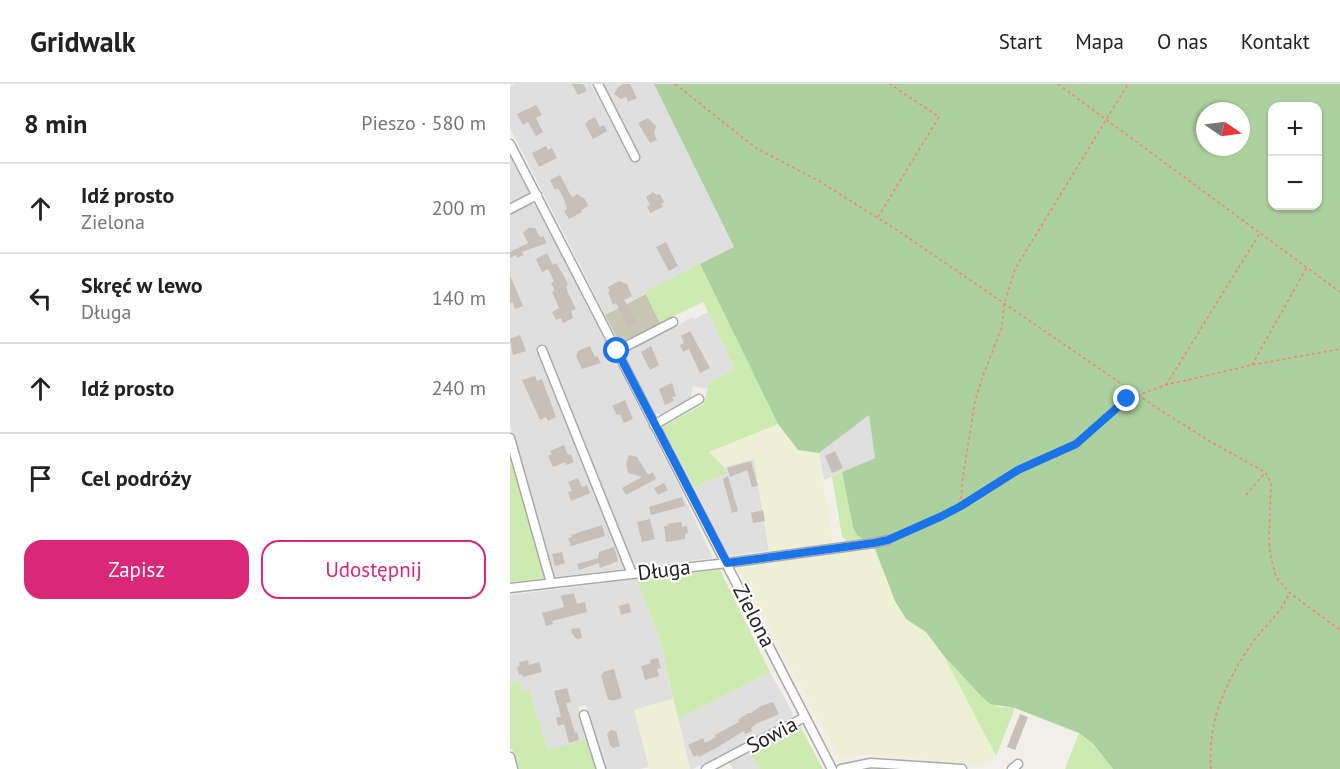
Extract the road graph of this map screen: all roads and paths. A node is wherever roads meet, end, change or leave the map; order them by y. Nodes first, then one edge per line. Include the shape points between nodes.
1 (598, 84) edge
2 (675, 84) edge
3 (890, 84) edge
4 (1058, 84) edge
5 (1128, 84) edge
6 (1107, 121) junction
7 (510, 144) edge
8 (635, 157) dead end
9 (537, 195) junction
10 (510, 209) edge
11 (877, 218) junction
12 (1260, 232) junction
13 (1308, 267) junction
14 (1340, 292) edge
15 (1004, 304) junction
16 (673, 322) dead end
17 (1340, 349) edge
18 (542, 350) dead end
19 (617, 351) junction
20 (1252, 365) junction
21 (1166, 385) junction
22 (1138, 395) junction
23 (699, 399) dead end
24 (654, 425) junction
25 (510, 438) edge
26 (1265, 472) junction
27 (1246, 495) dead end
28 (961, 506) junction
29 (888, 540) joint
30 (727, 563) junction
31 (632, 574) junction
32 (551, 584) junction
33 (510, 588) edge
34 (1290, 593) junction
35 (1340, 630) edge
36 (584, 715) dead end
37 (805, 717) junction
38 (510, 757) edge
39 (513, 769) edge
40 (601, 769) edge
41 (706, 769) edge
42 (832, 769) edge
43 (841, 769) edge
44 (962, 769) edge
45 (1212, 769) edge

1 - 8 street
2 - 11 path via 756,148
3 - 11 path via 939,117
4 - 6 path
5 - 6 path
6 - 12 path
6 - 15 path via 1015,269
7 - 9 street, Zielona
9 - 10 street
9 - 19 street, Zielona
11 - 15 path
12 - 13 path
12 - 21 path
13 - 14 path
13 - 20 path
15 - 22 path
15 - 28 path via 1002,327 975,401
16 - 19 street
17 - 20 path
18 - 31 street
19 - 24 street, Zielona
20 - 21 path
21 - 22 path
22 - 26 path
22 - 28 path via 1127,399 1076,444 1018,470
23 - 24 street
24 - 30 street, Zielona
25 - 32 street
26 - 27 path
26 - 34 path via 1271,483 1271,558 1276,577
28 - 29 path
29 - 30 street, Długa
30 - 31 street, Długa
30 - 37 street, Zielona
31 - 32 street, Długa
32 - 33 street, Długa
34 - 35 path
34 - 45 path via 1279,614 1253,641 1220,700 1211,735
36 - 40 street
37 - 41 street, Sowia
37 - 42 street, Zielona
38 - 39 street
43 - 44 street via 870,763

